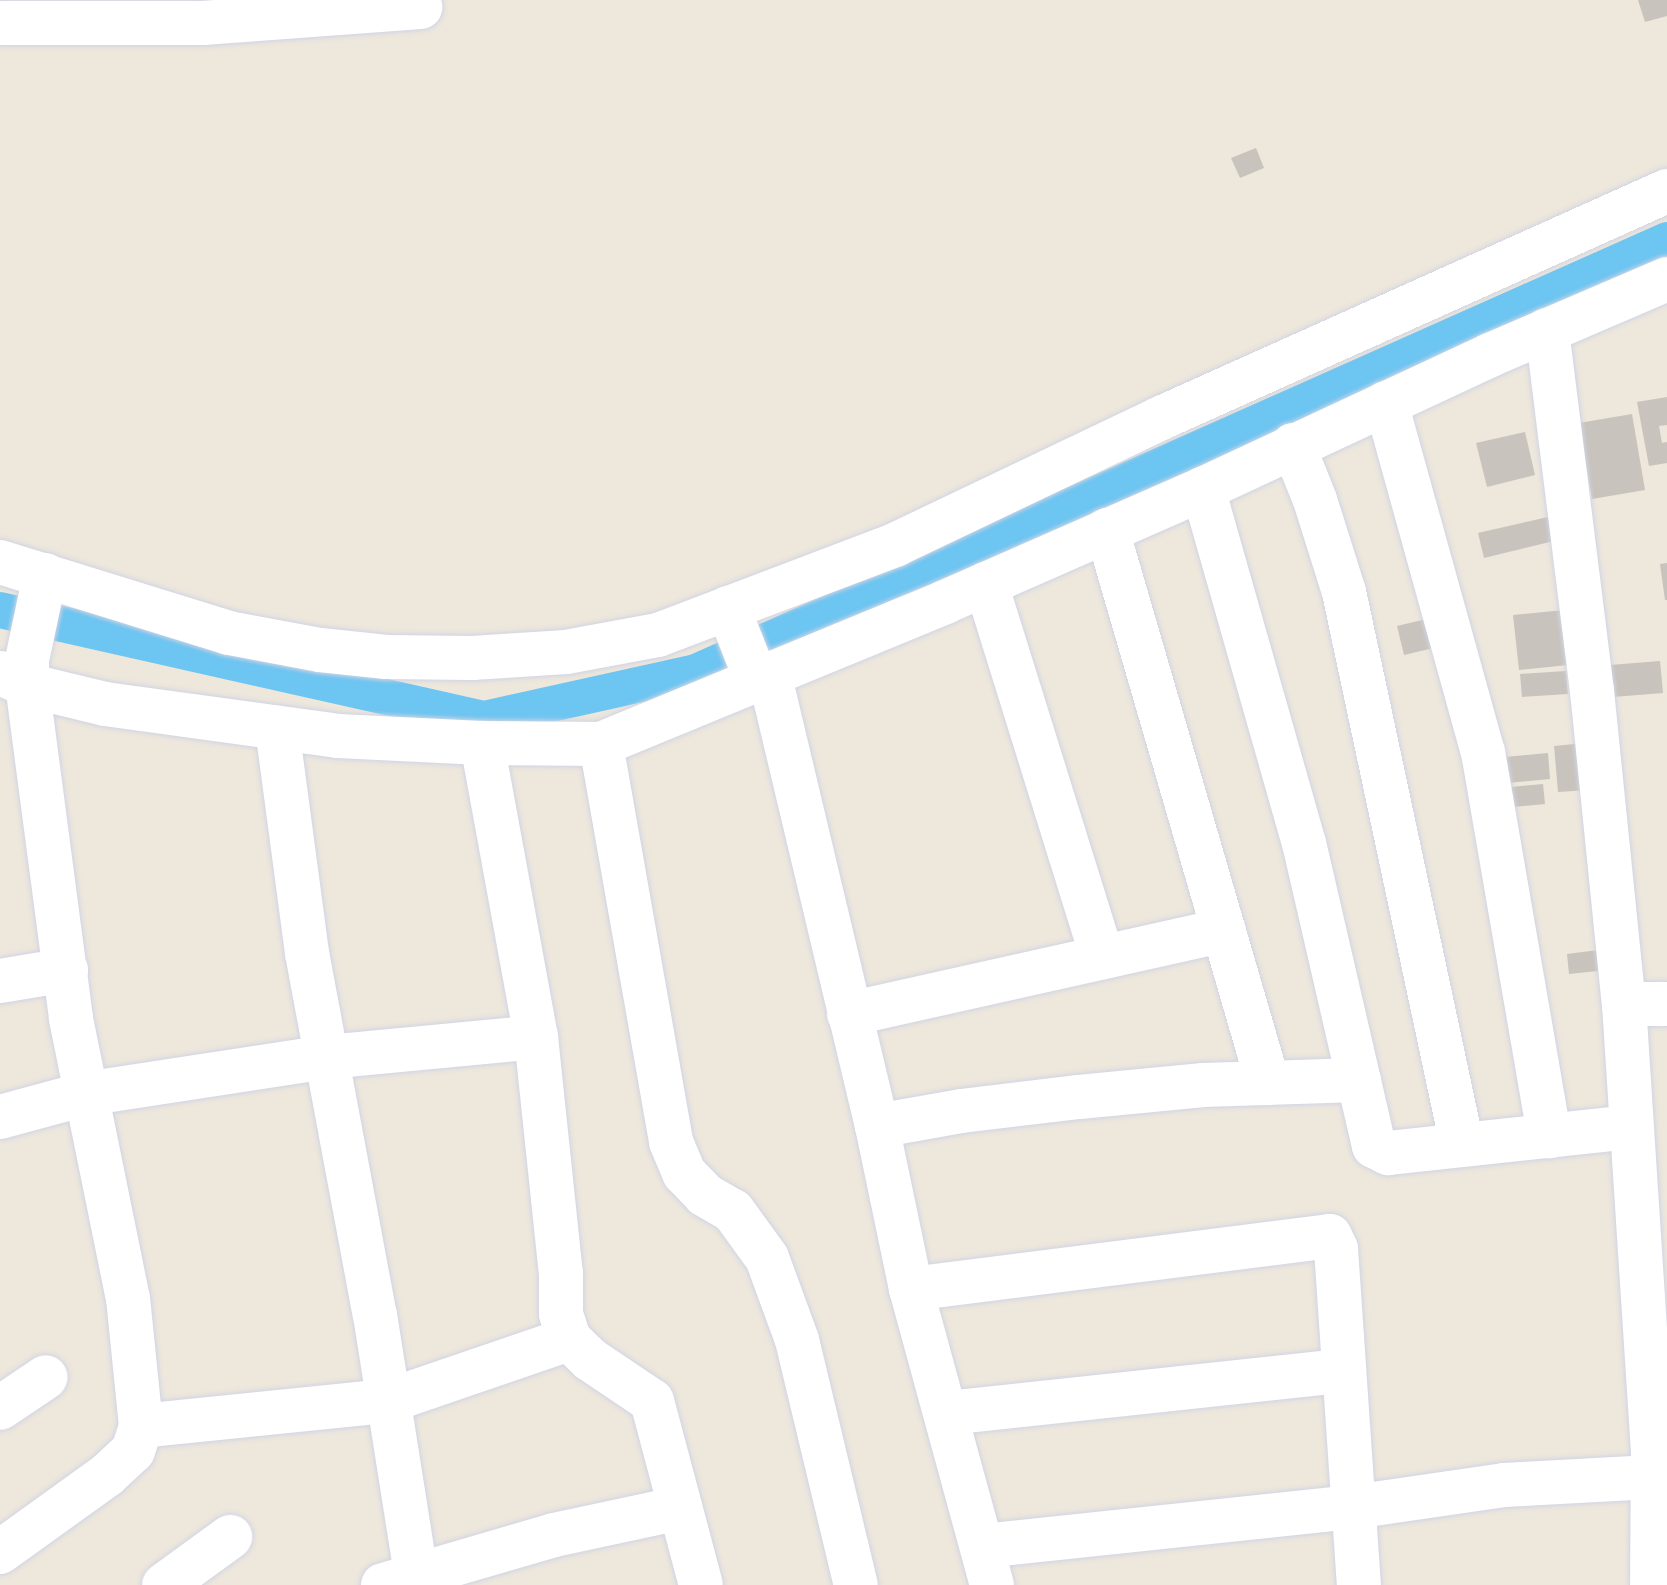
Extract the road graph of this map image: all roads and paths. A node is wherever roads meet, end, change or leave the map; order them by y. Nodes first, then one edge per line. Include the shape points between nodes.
1 (420, 7) dead end
2 (0, 23) edge
3 (1667, 191) edge
4 (1667, 279) edge
5 (1547, 330) junction
6 (1386, 403) junction
7 (1293, 445) junction
8 (1203, 489) junction
9 (1107, 530) junction
10 (0, 562) edge
11 (986, 584) junction
12 (42, 588) junction
13 (748, 651) junction
14 (18, 672) edge
15 (277, 728) junction
16 (482, 743) junction
17 (601, 744) junction
18 (1224, 930) junction
19 (1102, 957) junction
20 (66, 970) junction
21 (0, 981) edge
22 (1624, 1004) junction
23 (1667, 1004) edge
24 (849, 1014) junction
25 (536, 1037) junction
26 (326, 1057) junction
27 (1359, 1080) junction
28 (1268, 1083) junction
29 (85, 1094) junction
30 (0, 1117) edge
31 (877, 1126) junction
32 (1631, 1127) junction
33 (1549, 1136) junction
34 (1462, 1145) junction
35 (911, 1289) junction
36 (569, 1339) junction
37 (1343, 1371) junction
38 (46, 1377) dead end
39 (388, 1401) junction
40 (0, 1408) edge
41 (947, 1413) junction
42 (141, 1426) junction
43 (1657, 1457) edge
44 (1353, 1507) junction
45 (680, 1508) junction
46 (230, 1537) dead end
47 (0, 1552) edge
48 (987, 1566) edge
49 (400, 1580) edge
50 (164, 1585) edge
51 (701, 1585) edge
52 (856, 1585) edge
53 (1359, 1585) edge
54 (1652, 1585) edge

1 - 2 street via 203,23
3 - 13 street via 1161,418 897,544
4 - 5 street
5 - 6 street
5 - 22 street
6 - 7 street
6 - 33 street via 1483,752
7 - 8 street
7 - 34 street via 1344,592
8 - 9 street
8 - 27 street via 1304,843
9 - 11 street
9 - 18 street
10 - 12 street
11 - 13 street
11 - 19 street
12 - 13 street via 229,633 387,657 566,652 658,635
12 - 14 street
13 - 17 street
13 - 24 street
14 - 15 street via 105,704
14 - 20 street
15 - 16 street
15 - 26 street
16 - 17 street
16 - 25 street
17 - 52 street via 671,1142 684,1173 705,1195 733,1211 767,1258 797,1340
18 - 19 street
18 - 28 street
19 - 24 street
20 - 21 street
20 - 29 street
22 - 23 street
22 - 32 street
24 - 31 street
25 - 26 street
25 - 36 street via 561,1314
26 - 29 street
26 - 39 street
27 - 28 street
27 - 34 street via 1370,1139 1379,1150
28 - 31 street via 1079,1097
29 - 30 street
29 - 42 street via 128,1299
31 - 35 street
32 - 33 street
32 - 43 street
33 - 34 street
35 - 37 street via 1330,1236 1336,1249
35 - 41 street
36 - 39 street
36 - 45 street via 652,1401
37 - 41 street
37 - 44 street
38 - 40 street
39 - 42 street
39 - 49 street
41 - 48 street
42 - 47 street via 133,1451 107,1475
43 - 44 street
43 - 54 street
44 - 48 street
44 - 53 street
45 - 49 street via 554,1535
45 - 51 street
46 - 50 street

